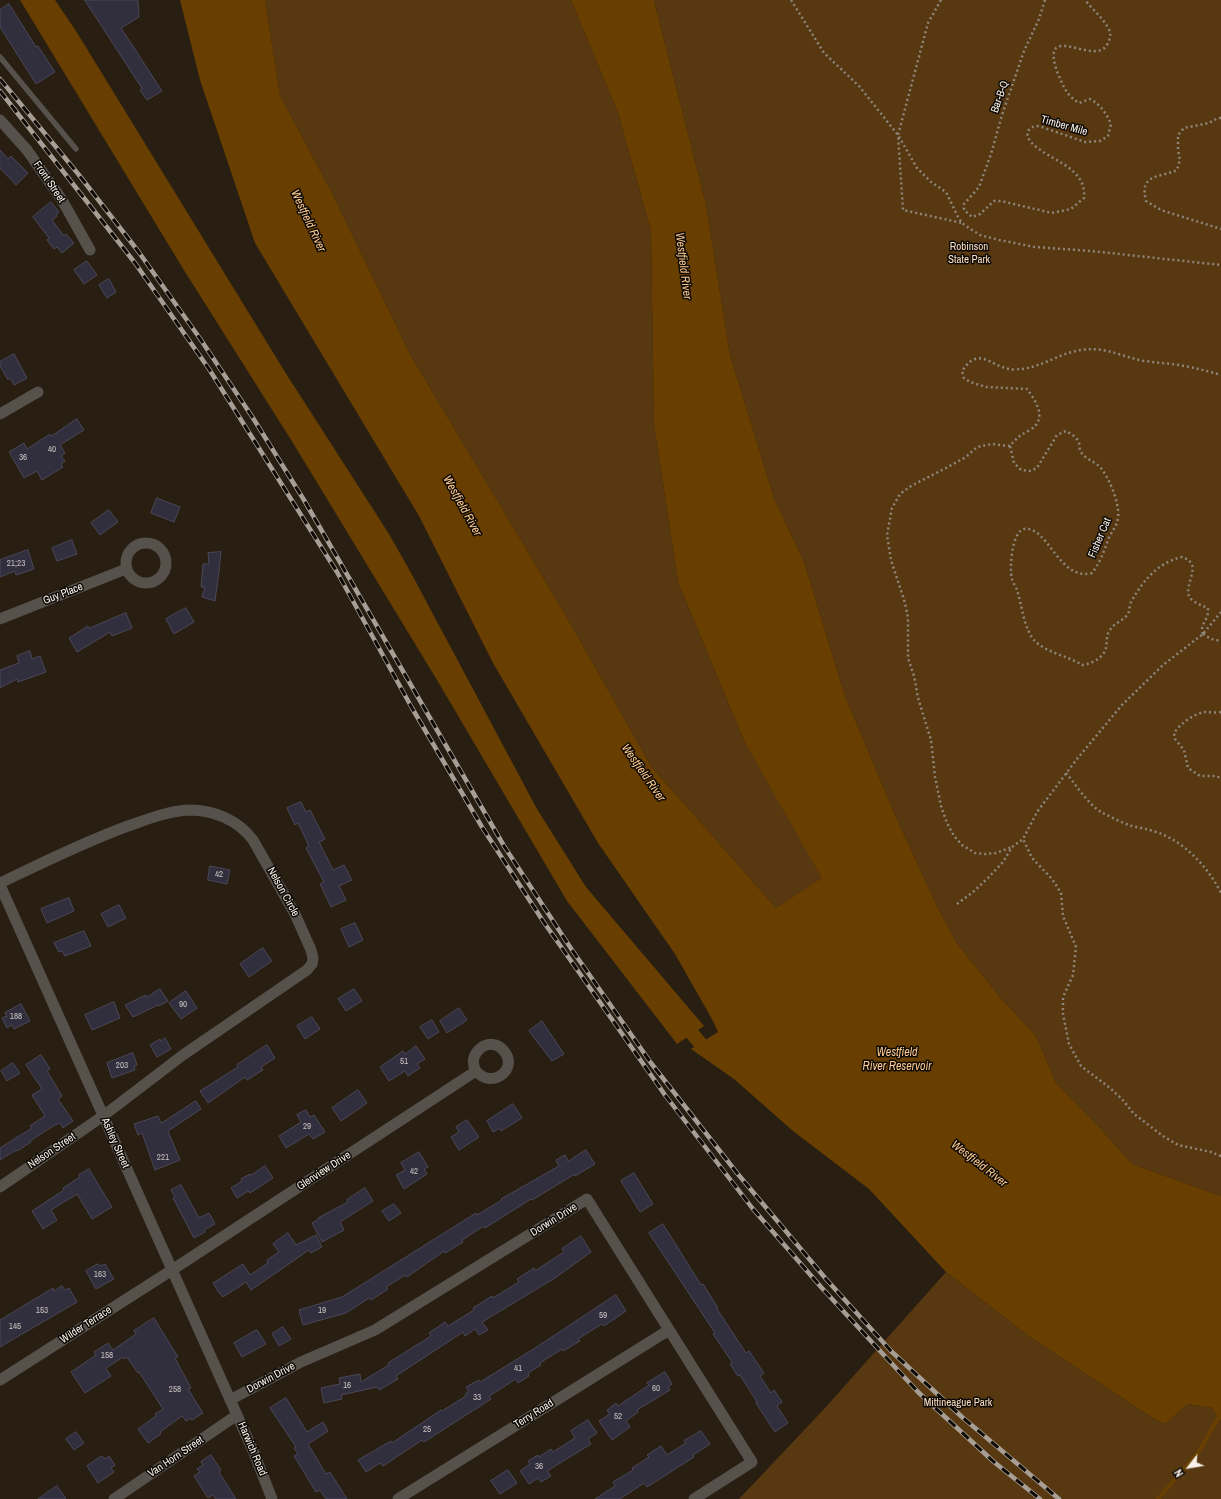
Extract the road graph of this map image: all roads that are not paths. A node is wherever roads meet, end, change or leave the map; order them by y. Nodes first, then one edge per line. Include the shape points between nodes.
1 (0, 57) edge
2 (0, 120) edge
3 (76, 150) dead end
4 (90, 250) dead end
5 (38, 392) dead end
6 (0, 414) edge
7 (126, 569) dead end
8 (0, 619) edge
9 (0, 884) edge
10 (476, 1071) dead end
11 (103, 1116) junction
12 (0, 1187) edge
13 (172, 1270) junction
14 (669, 1330) junction
15 (0, 1380) edge
16 (230, 1400) junction
17 (237, 1415) junction
18 (114, 1499) edge
19 (272, 1499) edge
20 (398, 1499) edge
21 (694, 1499) edge

1 - 3 lane
2 - 4 street, Front Street via 27,150 62,200
5 - 6 street
7 - 8 street, Guy Place
9 - 11 street, Ashley Street
9 - 11 street, Nelson Circle via 107,834 149,819 178,811 208,812 232,821 249,834 305,934 313,958 307,970 183,1055
10 - 13 street, Glenview Drive
11 - 12 street, Nelson Street
11 - 13 street, Ashley Street
13 - 15 street, Wilder Terrace
13 - 16 street, Ashley Street
14 - 16 street, Dorwin Drive via 587,1199 375,1330 301,1362
14 - 20 street, Terry Road
14 - 21 street, Dorwin Drive via 752,1462
16 - 17 street, Harwich Road
17 - 18 street, Van Horn Street
17 - 19 street, Harwich Road

